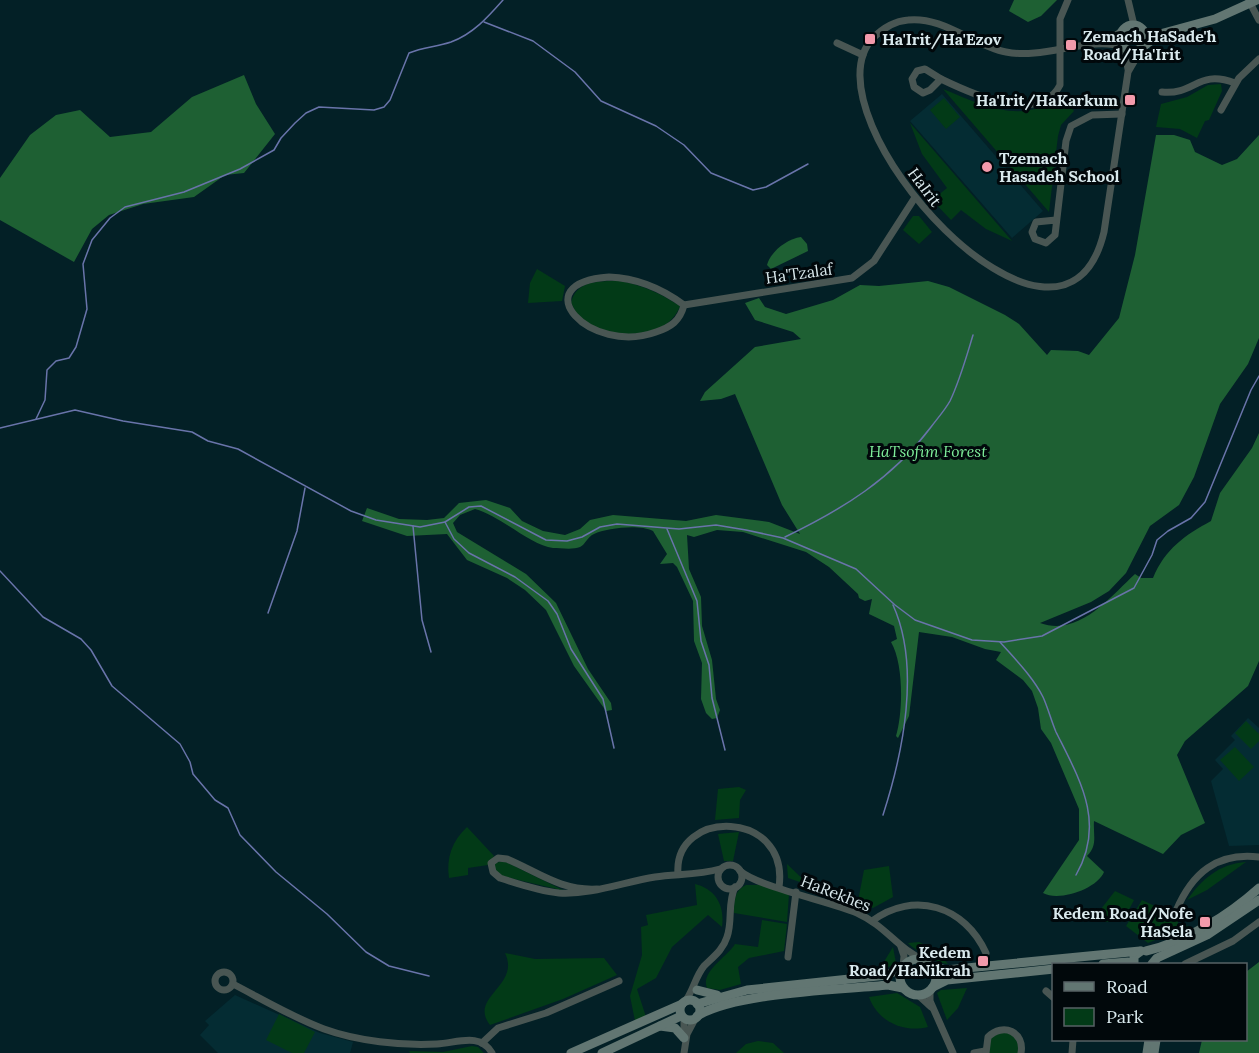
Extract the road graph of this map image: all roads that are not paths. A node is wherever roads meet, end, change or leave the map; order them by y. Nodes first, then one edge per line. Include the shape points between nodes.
1 (1068, 0) edge
2 (1128, 0) edge
3 (1252, 1) edge
4 (1259, 20) edge
5 (1134, 25) junction
6 (1143, 29) junction
7 (1122, 31) junction
8 (1166, 32) junction
9 (837, 43) dead end
10 (1102, 44) junction
11 (1144, 46) junction
12 (1124, 48) junction
13 (1060, 50) junction
14 (863, 55) junction
15 (1259, 59) edge
16 (1128, 72) junction
17 (941, 79) dead end
18 (1235, 83) junction
19 (1161, 92) dead end
20 (1221, 110) dead end
21 (1122, 114) junction
22 (914, 199) junction
23 (1056, 220) dead end
24 (684, 305) junction
25 (1259, 856) edge
26 (720, 869) junction
27 (740, 871) junction
28 (678, 874) junction
29 (696, 874) junction
30 (761, 882) junction
31 (721, 884) junction
32 (737, 886) junction
33 (779, 887) junction
34 (1259, 888) edge
35 (597, 889) junction
36 (796, 892) junction
37 (1259, 900) edge
38 (729, 905) junction
39 (1176, 911) dead end
40 (872, 921) junction
41 (1259, 922) edge
42 (897, 939) junction
43 (1143, 951) junction
44 (986, 953) dead end
45 (788, 957) dead end
46 (924, 960) junction
47 (1116, 963) edge
48 (1130, 963) edge
49 (1133, 963) edge
50 (1152, 963) edge
51 (1153, 963) edge
52 (1187, 963) edge
53 (902, 967) junction
54 (933, 967) junction
55 (1052, 969) edge
56 (619, 981) dead end
57 (232, 984) dead end
58 (697, 985) junction
59 (903, 988) junction
60 (932, 988) junction
61 (1046, 991) dead end
62 (918, 995) junction
63 (722, 996) junction
64 (1052, 997) edge
65 (696, 1003) junction
66 (683, 1004) junction
67 (933, 1009) junction
68 (683, 1017) junction
69 (696, 1017) junction
70 (658, 1026) junction
71 (482, 1043) junction
72 (684, 1046) edge
73 (986, 1052) edge
74 (492, 1053) edge
75 (571, 1053) edge
76 (602, 1053) edge
77 (953, 1053) edge
78 (974, 1053) edge
79 (1021, 1053) edge

1 - 13 street via 1060,19
2 - 5 street
3 - 4 street
3 - 8 main road via 1215,19
5 - 6 main road
5 - 7 main road
6 - 8 main road
6 - 11 main road via 1147,36
7 - 10 street
7 - 12 main road
8 - 11 main road
9 - 14 street
10 - 12 street
10 - 13 street
11 - 12 main road via 1132,52
11 - 16 street, HaIrit
12 - 16 street, HaIrit
13 - 14 street via 1028,55 1007,52 930,22 907,20 884,28
13 - 17 street via 1058,88 1038,101 998,103
14 - 22 street, HaIrit via 861,83 873,123
15 - 18 street
16 - 21 street, HaIrit
18 - 19 street via 1207,78 1180,92
18 - 20 street
21 - 22 street, HaIrit via 1102,242 1088,268 1068,282 1043,287 1019,283 959,243
21 - 23 street via 1092,115 1071,126
22 - 24 street, Ha'Tzalaf via 874,261 852,278
24 - 24 street via 650,285 609,277 580,282 572,289 568,303 573,316 585,325 609,336 628,338 670,327 680,317
25 - 39 street via 1235,856 1206,867 1186,888
26 - 27 street via 730,864
26 - 29 street
26 - 31 street
27 - 30 street, HaRekhes
27 - 32 street via 742,877
28 - 29 street
28 - 33 street via 680,856 697,836 713,828 735,826 761,837 774,851 780,867
28 - 35 street
29 - 31 street
30 - 32 street, HaRekhes
30 - 33 street, HaRekhes
31 - 32 street
31 - 38 street
32 - 38 street
33 - 36 street, HaRekhes
34 - 43 main road via 1203,927
35 - 35 street via 554,883 507,859 498,858 492,863 493,872 500,878 550,892
36 - 40 street, HaRekhes
36 - 45 street
37 - 51 main road via 1220,928
38 - 58 street via 728,937 701,971
40 - 42 street, HaRekhes
40 - 44 street via 899,906 933,907 971,928
41 - 52 street
42 - 46 street, HaRekhes via 909,953
42 - 53 street via 904,956
43 - 49 main road via 1134,956
43 - 50 main road
43 - 54 main road via 946,970
46 - 53 main road via 913,959
46 - 54 main road
47 - 48 main road
53 - 59 main road via 899,977
53 - 63 main road via 887,975
54 - 60 main road via 936,974
55 - 60 main road via 947,980
56 - 71 street via 546,1013 498,1028
57 - 71 street via 337,1033 429,1044 462,1040
58 - 63 main road
58 - 65 street
58 - 66 street
59 - 62 main road
59 - 69 main road via 888,985 749,1000 722,1005
60 - 62 main road
60 - 67 street
61 - 64 street
62 - 67 street
63 - 65 main road
65 - 66 main road
65 - 69 main road
66 - 68 main road
66 - 75 main road
67 - 77 street
68 - 69 main road
68 - 70 main road
68 - 72 street
69 - 72 street
70 - 72 main road via 675,1028
70 - 76 main road
71 - 74 street
73 - 78 street
73 - 79 street via 990,1034 1005,1029 1018,1036

